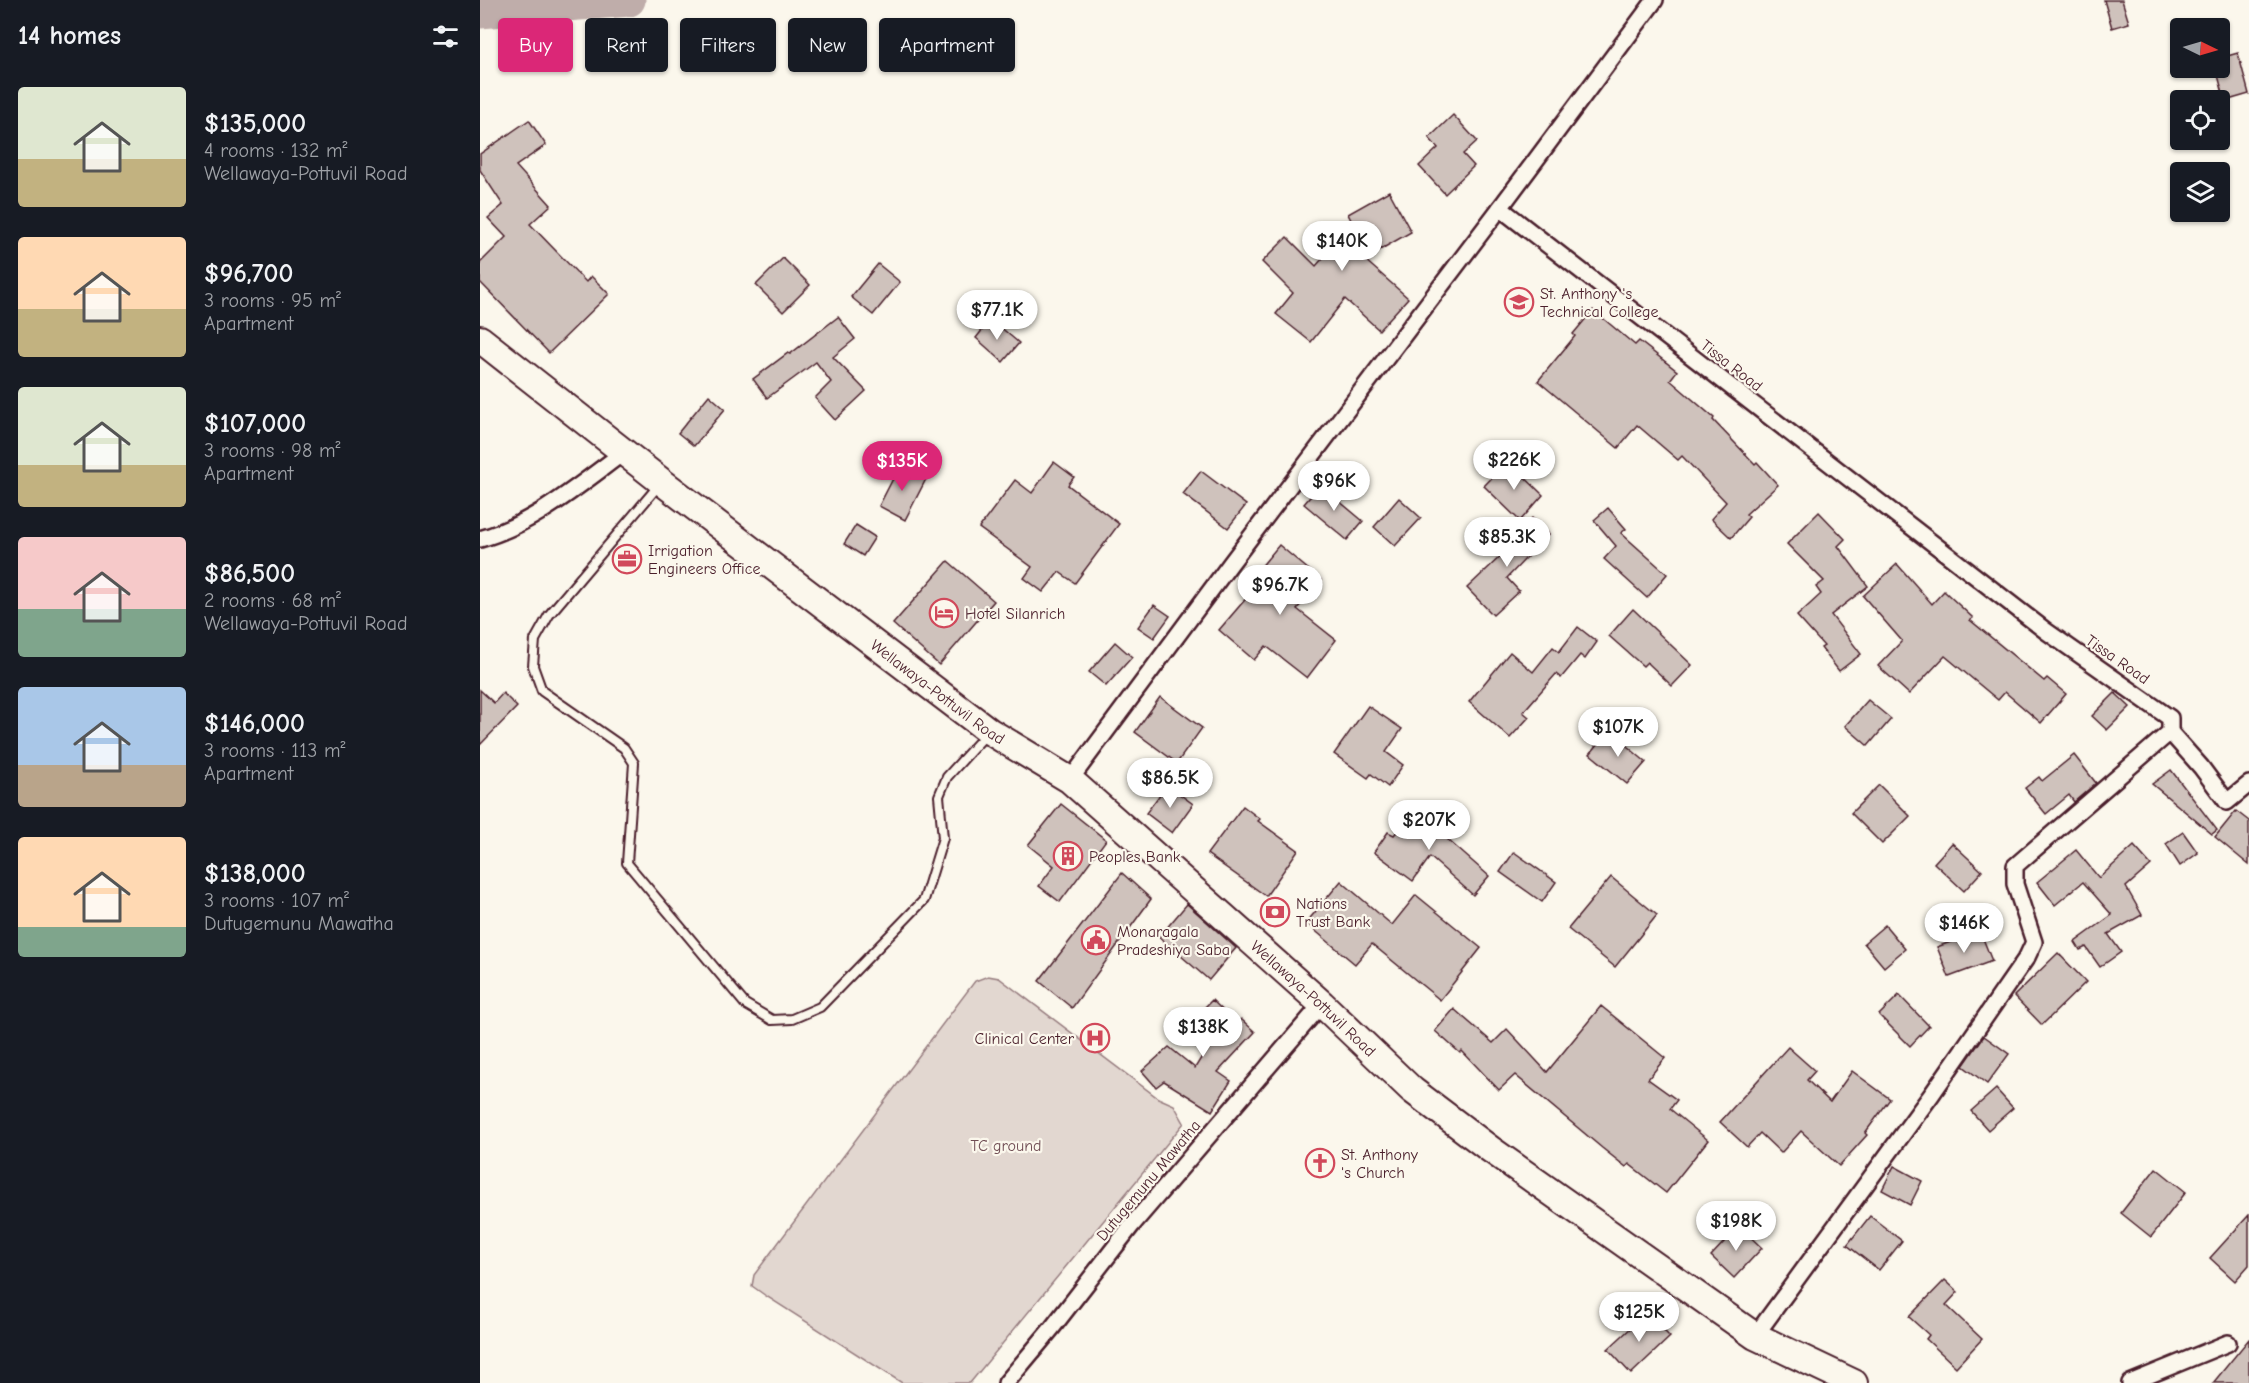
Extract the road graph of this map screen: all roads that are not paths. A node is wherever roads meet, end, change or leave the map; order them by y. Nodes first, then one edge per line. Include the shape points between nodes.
1 (1655, 0) edge
2 (1500, 208) junction
3 (480, 339) edge
4 (624, 452) junction
5 (662, 482) junction
6 (480, 539) edge
7 (989, 731) junction
8 (2170, 732) junction
9 (1070, 780) junction
10 (2249, 784) edge
11 (1322, 1004) junction
12 (1755, 1336) junction
13 (2228, 1344) dead end
14 (1006, 1383) edge
15 (1854, 1383) edge
16 (2130, 1383) edge

1 - 2 street
2 - 8 street, Tissa Road via 2046,631 2170,718
2 - 9 street
3 - 4 highway, Wellawaya-Pottuvil Road
4 - 5 highway, Wellawaya-Pottuvil Road
4 - 6 street via 549,507
5 - 7 highway, Wellawaya-Pottuvil Road
5 - 7 lane via 549,615 535,640 533,666 542,691 624,748 634,764 627,863 745,1004 772,1020 792,1019 820,1006 924,900 943,838 939,796 946,777
7 - 9 highway, Wellawaya-Pottuvil Road
8 - 10 street via 2227,802
8 - 12 street via 2015,866 2015,884 2034,942 2027,957
9 - 11 highway, Wellawaya-Pottuvil Road
11 - 12 highway, Wellawaya-Pottuvil Road via 1412,1090
11 - 14 street, Dutugemunu Mawatha via 1132,1225
12 - 15 highway, Wellawaya-Pottuvil Road
13 - 16 street

